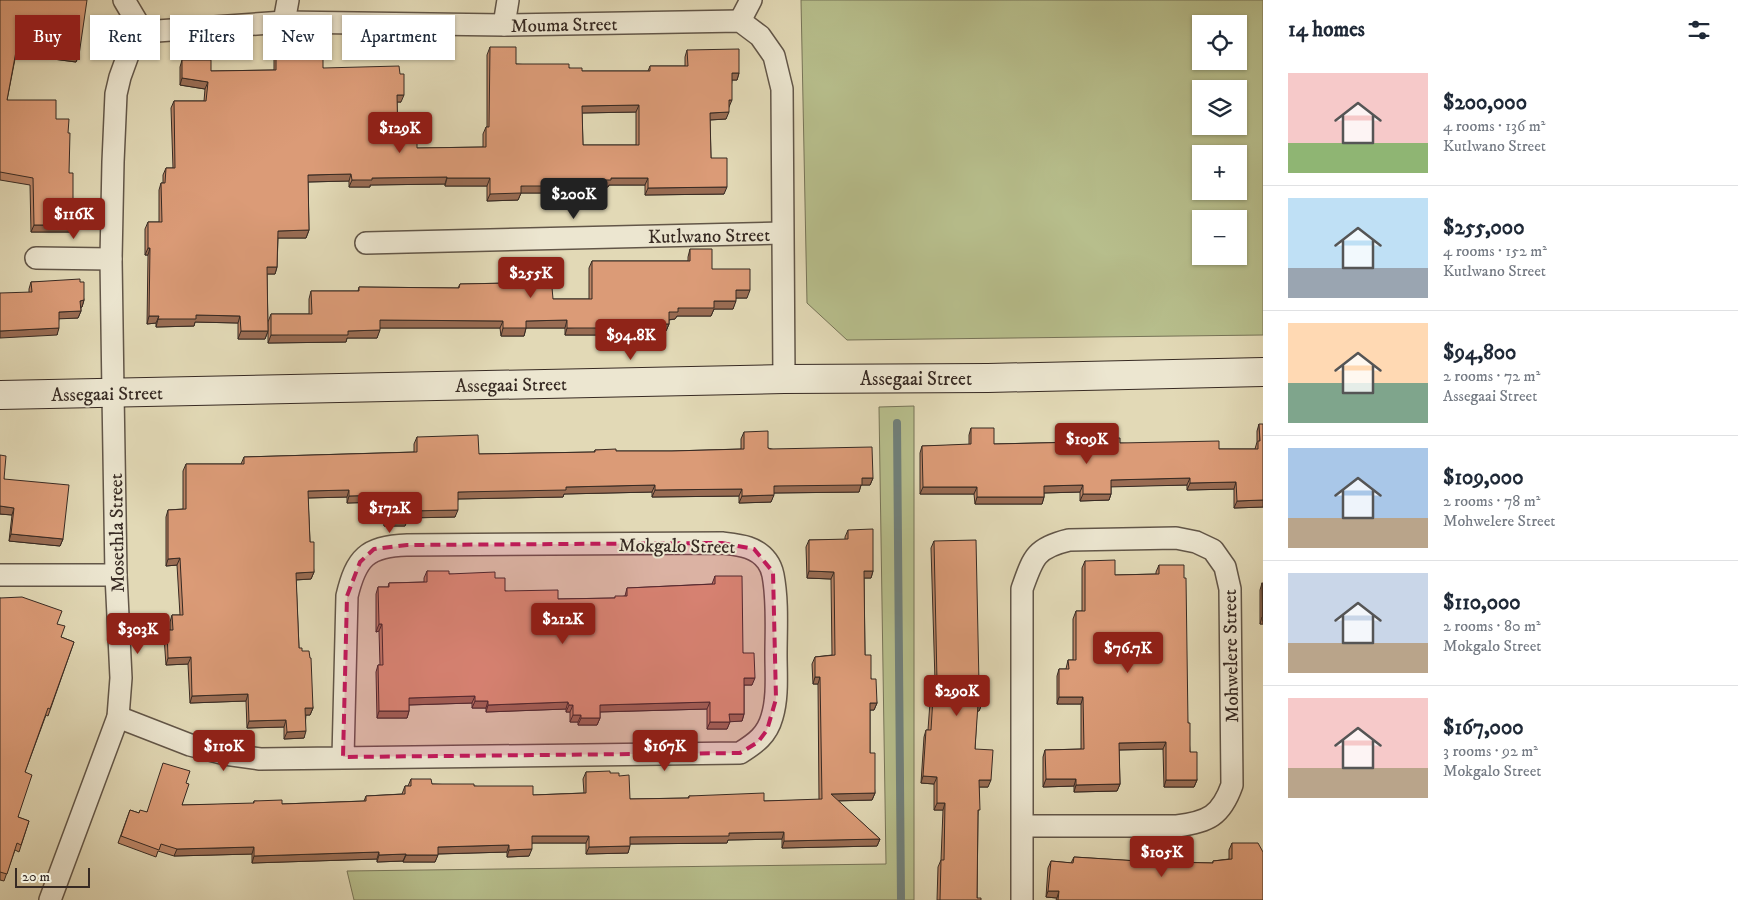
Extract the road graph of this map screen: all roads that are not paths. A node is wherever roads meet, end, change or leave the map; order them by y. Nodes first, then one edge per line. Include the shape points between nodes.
1 (124, 0) edge
2 (288, 0) edge
3 (508, 0) edge
4 (751, 0) edge
5 (133, 15) edge
6 (285, 15) edge
7 (740, 21) junction
8 (263, 23) edge
9 (332, 23) edge
10 (504, 25) junction
11 (160, 31) edge
12 (126, 60) edge
13 (782, 233) junction
14 (366, 243) dead end
15 (36, 258) dead end
16 (111, 259) junction
17 (1263, 372) edge
18 (784, 379) junction
19 (113, 393) junction
20 (0, 395) edge
21 (0, 575) edge
22 (116, 575) junction
23 (118, 717) junction
24 (343, 757) junction
25 (1024, 826) junction
26 (50, 900) edge
27 (1022, 900) edge

1 - 5 street
2 - 6 street
3 - 10 street
4 - 7 street
7 - 10 street, Mouma Street
7 - 13 street via 760,36 774,56 782,89
8 - 11 street, Mouma Street
9 - 10 street, Mouma Street
12 - 16 street via 116,94
13 - 14 street, Kutlwano Street
13 - 18 street
15 - 16 street
16 - 19 street
17 - 18 street, Assegaai Street
18 - 19 street, Assegaai Street
19 - 20 street, Assegaai Street
19 - 22 street, Mosethla Street
21 - 22 street
22 - 23 street, Mosethla Street via 121,678
23 - 24 street, Mokgalo Street via 190,745 225,754 260,759
23 - 26 street, Mosethla Street
24 - 24 street, Mokgalo Street via 740,753 758,742 773,716 776,699 773,572 754,549 722,543 390,545 374,549 360,562 347,596
25 - 25 street, Mohwelere Street via 1022,589 1030,565 1052,544 1069,540 1176,538 1213,550 1225,567 1230,588 1232,785 1227,801 1213,816 1199,823 1177,826
25 - 27 street, Mohwelere Street

